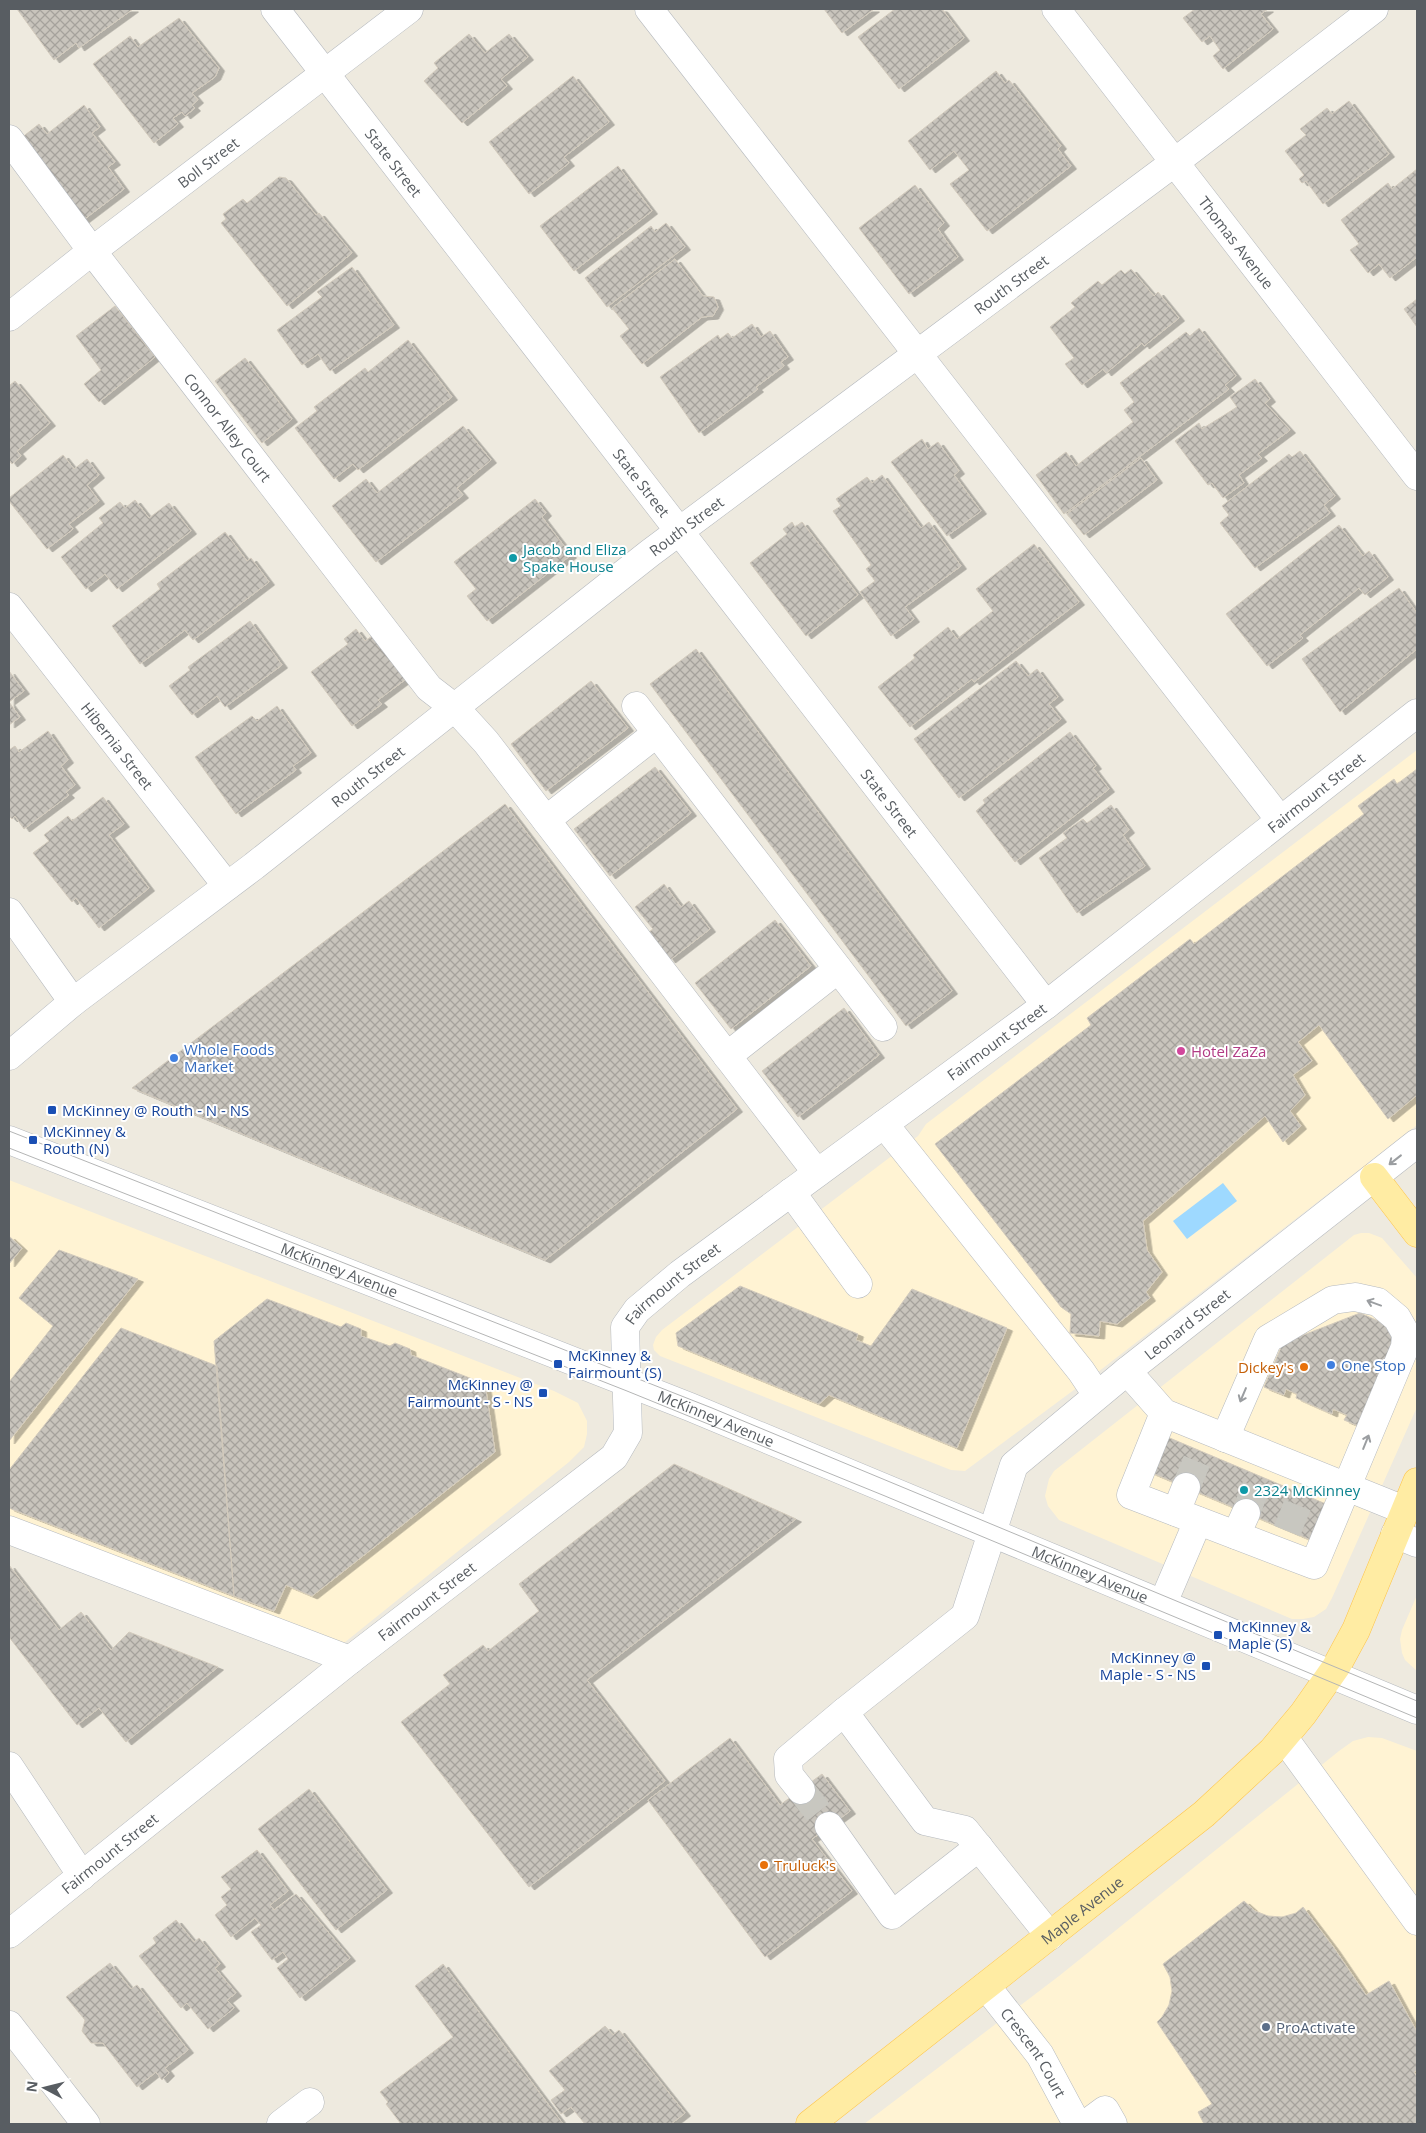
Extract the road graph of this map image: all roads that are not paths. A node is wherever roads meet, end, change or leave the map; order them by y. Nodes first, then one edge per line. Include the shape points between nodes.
1 (274, 9) edge
2 (409, 9) edge
3 (649, 9) edge
4 (1056, 9) edge
5 (1374, 9) edge
6 (324, 74) junction
7 (9, 139) edge
8 (1175, 162) junction
9 (92, 251) junction
10 (9, 317) edge
11 (917, 353) junction
12 (1417, 476) edge
13 (679, 532) junction
14 (9, 606) edge
15 (636, 706) dead end
16 (455, 708) junction
17 (1417, 713) edge
18 (657, 733) junction
19 (546, 820) junction
20 (1280, 820) junction
21 (226, 886) junction
22 (9, 912) edge
23 (838, 969) junction
24 (73, 1002) junction
25 (1046, 1004) junction
26 (883, 1026) dead end
27 (9, 1056) edge
28 (727, 1056) junction
29 (884, 1124) junction
30 (9, 1140) edge
31 (1417, 1143) edge
32 (817, 1173) junction
33 (1374, 1177) junction
34 (791, 1192) junction
35 (1417, 1233) edge
36 (858, 1284) dead end
37 (1127, 1372) junction
38 (626, 1382) junction
39 (1097, 1395) junction
40 (1164, 1413) junction
41 (1212, 1440) junction
42 (1417, 1482) edge
43 (1186, 1487) tunnel mouth
44 (1347, 1487) junction
45 (1187, 1517) junction
46 (1405, 1529) edge
47 (9, 1530) edge
48 (993, 1532) junction
49 (1163, 1603) junction
50 (350, 1660) junction
51 (1332, 1673) junction
52 (1417, 1710) edge
53 (844, 1712) junction
54 (1284, 1738) junction
55 (9, 1766) edge
56 (801, 1790) tunnel mouth
57 (829, 1826) tunnel mouth
58 (979, 1847) junction
59 (82, 1876) junction
60 (1417, 1921) edge
61 (9, 1934) edge
62 (1050, 1936) junction
63 (986, 1986) junction
64 (9, 2025) edge
65 (310, 2102) dead end
66 (86, 2124) edge
67 (281, 2124) edge
68 (810, 2124) edge
69 (1078, 2124) edge
70 (1086, 2124) edge
71 (1113, 2124) edge

1 - 6 street, State Street
2 - 6 street, Boll Street
3 - 11 street
4 - 8 street, Thomas Avenue
5 - 8 street, Routh Street
6 - 9 street, Boll Street
6 - 13 street, State Street
7 - 9 street, Connor Alley Court
8 - 11 street, Routh Street
8 - 12 street, Thomas Avenue
9 - 10 street, Boll Street
9 - 16 street, Connor Alley Court via 429,688
11 - 13 street, Routh Street
11 - 20 street
13 - 16 street, Routh Street
13 - 25 street, State Street
14 - 21 street, Hibernia Street
15 - 18 street
16 - 19 street, Connor Alley Court via 486,742
16 - 21 street, Routh Street
17 - 20 street, Fairmount Street
18 - 19 street
18 - 23 street
19 - 28 street, Connor Alley Court
20 - 25 street, Fairmount Street
21 - 24 street, Routh Street
22 - 24 street
23 - 26 street
23 - 28 street
24 - 27 street, Routh Street
25 - 29 street, Fairmount Street
28 - 32 street, Connor Alley Court
29 - 32 street, Fairmount Street
29 - 39 street via 1081,1370
30 - 38 street, McKinney Avenue
31 -> 33 street, Leonard Street
32 - 34 street, Fairmount Street
33 - 35 main road
33 - 37 street, Leonard Street
34 - 36 street
34 - 38 street, Fairmount Street via 636,1310 625,1328
37 - 39 street, Leonard Street
37 - 40 street
38 - 48 street, McKinney Avenue
38 - 50 street, Fairmount Street via 628,1433 614,1457
39 - 48 street, Leonard Street via 1014,1465
40 - 41 street
40 - 45 street via 1131,1494
41 - 44 street via 1307,1484
44 -> 41 street via 1405,1347 1406,1334 1398,1318 1378,1302 1355,1297 1333,1300 1268,1339
42 - 46 main road, Maple Avenue
43 - 45 street
44 - 45 street via 1314,1565 1283,1541 1241,1524
44 - 46 street
45 - 49 street
46 - 51 main road, Maple Avenue
47 - 50 street
48 - 49 street, McKinney Avenue
48 - 53 street, Leonard Street via 965,1616
49 - 51 street, McKinney Avenue
50 - 59 street, Fairmount Street
51 - 52 street, McKinney Avenue
51 - 54 main road, Maple Avenue
53 - 56 street, Leonard Street via 788,1759 789,1775
53 - 58 street via 925,1820 965,1830
54 - 60 street
54 - 62 main road, Maple Avenue via 1204,1814
55 - 59 street
57 - 58 street via 892,1914
58 - 62 street
59 - 61 street, Fairmount Street
62 - 63 main road, Maple Avenue
63 - 68 main road, Maple Avenue
63 - 69 street, Crescent Court via 1040,2055
64 - 66 street
65 - 67 street
70 - 71 street via 1105,2110

